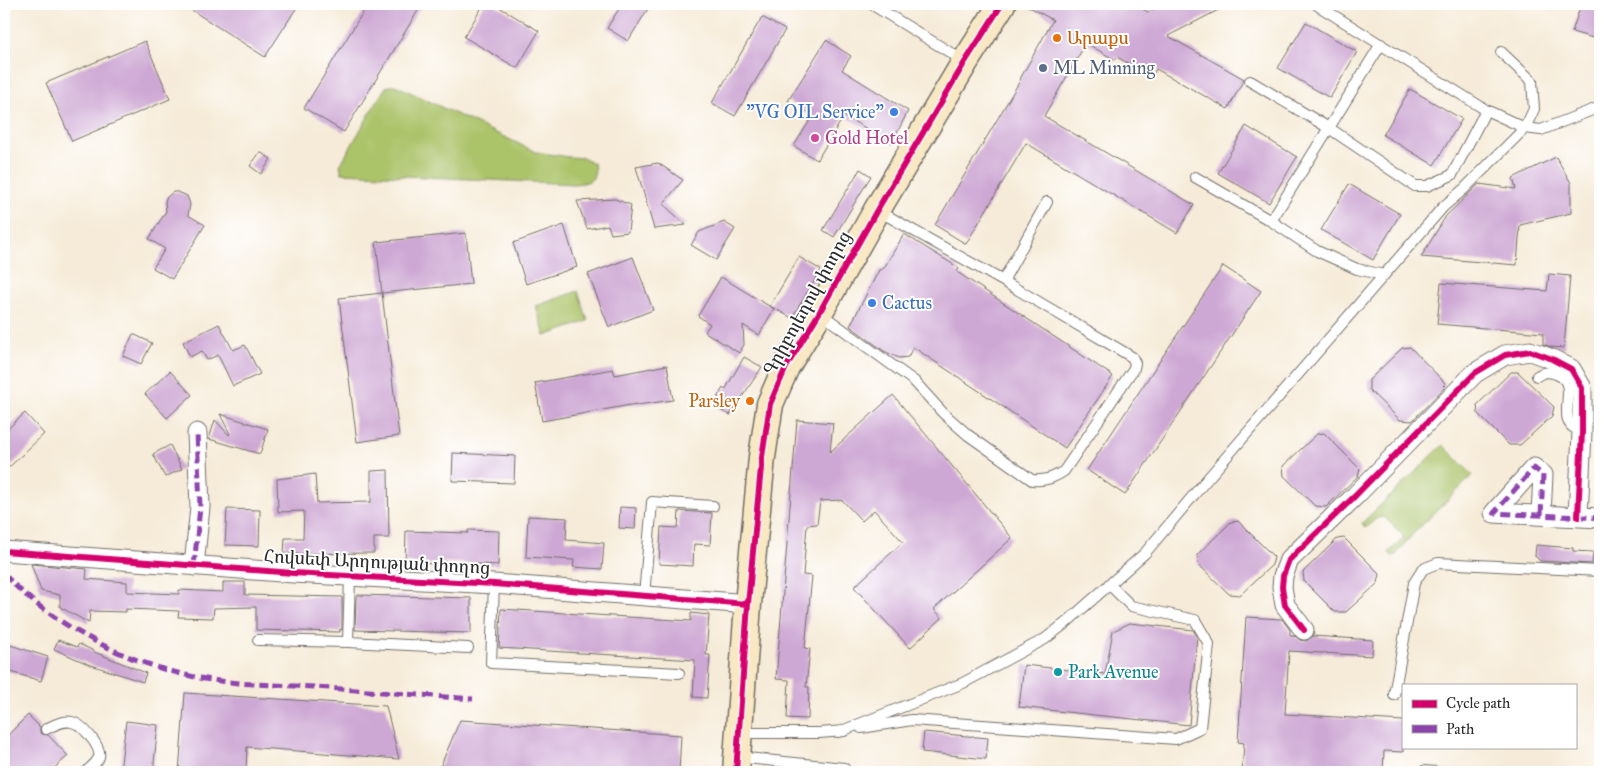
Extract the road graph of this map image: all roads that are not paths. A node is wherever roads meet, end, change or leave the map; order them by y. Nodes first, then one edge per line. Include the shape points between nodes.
1 (871, 4) edge
2 (992, 4) edge
3 (1002, 4) edge
4 (1317, 5) edge
5 (1381, 44) junction
6 (1501, 52) dead end
7 (961, 59) junction
8 (1250, 81) dead end
9 (1600, 107) edge
10 (1486, 110) junction
11 (1329, 128) junction
12 (1525, 128) junction
13 (1452, 175) junction
14 (1194, 177) dead end
15 (1464, 189) junction
16 (1047, 202) dead end
17 (877, 210) junction
18 (1272, 221) junction
19 (1384, 275) junction
20 (1004, 281) junction
21 (819, 313) junction
22 (1537, 376) dead end
23 (1582, 432) junction
24 (197, 433) dead end
25 (713, 506) dead end
26 (1541, 515) dead end
27 (1578, 517) junction
28 (1600, 518) edge
29 (4, 551) edge
30 (194, 566) junction
31 (1600, 571) edge
32 (350, 576) junction
33 (494, 584) junction
34 (1109, 584) junction
35 (644, 596) junction
36 (744, 603) junction
37 (1304, 630) dead end
38 (258, 640) dead end
39 (348, 642) junction
40 (468, 648) dead end
41 (679, 673) dead end
42 (1394, 694) dead end
43 (46, 729) dead end
44 (838, 732) junction
45 (733, 758) edge
46 (95, 767) edge
47 (844, 768) dead end
48 (1424, 771) dead end
49 (86, 772) edge
50 (1436, 772) edge

1 - 7 lane
2 - 7 street, Գրիբոյեդով փողոց
3 - 7 street, Գրիբոյեդով փողոց
4 - 5 lane
5 - 10 lane
5 - 11 lane
6 - 12 lane via 1532,81 1534,109
7 - 17 street, Գրիբոյեդով փողոց
7 - 36 street, Գրիբոյեդով փողոց via 779,364 761,403 754,451
8 - 11 lane
9 - 12 lane via 1541,130
10 - 12 lane
10 - 13 lane
11 - 13 lane via 1415,186 1427,186
11 - 18 lane
12 - 15 lane
13 - 15 lane
14 - 18 lane
15 - 19 lane via 1443,207
16 - 20 lane
17 - 20 lane
17 - 21 street, Գրիբոյեդով փողոց
18 - 19 lane via 1317,251 1357,269
19 - 34 lane via 1145,553
20 - 21 lane via 1132,357 1135,363 1064,470 1043,481 1032,480 968,435 914,382
21 - 36 street, Գրիբոյեդով փողոց via 786,367 770,404
22 - 23 lane via 1548,372 1558,374 1566,382 1567,419 1573,428
23 - 27 street
23 - 37 street via 1582,388 1571,369 1530,351 1505,355 1476,373 1289,560 1282,587 1286,605
24 - 30 street via 200,507
25 - 35 lane via 652,502
26 - 27 street
27 - 28 street
29 - 30 street, Հովսեփ Արղության փողոց
30 - 32 street, Հովսեփ Արղության փողոց
31 - 42 lane via 1438,562 1423,569 1414,584
32 - 33 street, Հովսեփ Արղության փողոց
32 - 39 lane
33 - 35 street, Հովսեփ Արղության փողոց
33 - 41 lane via 491,663
34 - 44 lane via 1045,639 963,683
34 - 44 lane via 1131,606 1195,620 1209,644 1200,728 1176,739 912,720
35 - 36 street, Հովսեփ Արղության փողոց
36 - 45 street, Գրիբոյեդով փողոց
38 - 39 lane
39 - 40 lane
43 - 46 lane via 61,722 81,725 98,747
44 - 45 lane via 819,734
45 - 47 lane
46 - 49 lane
48 - 50 lane

